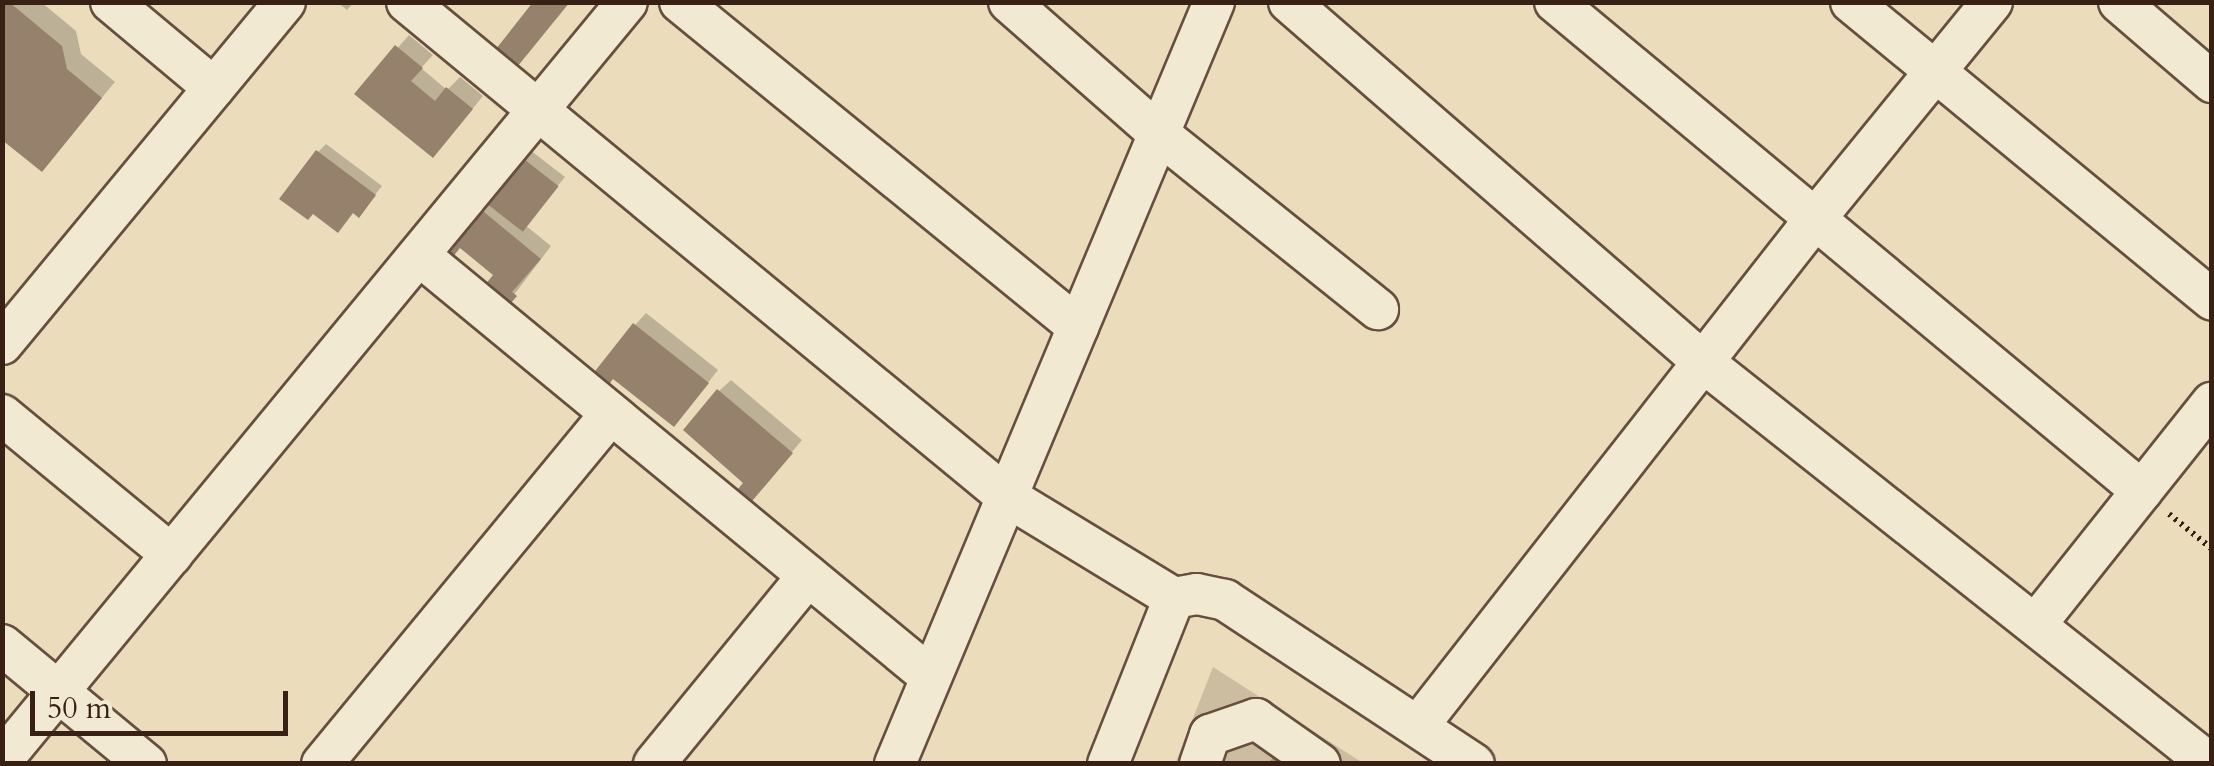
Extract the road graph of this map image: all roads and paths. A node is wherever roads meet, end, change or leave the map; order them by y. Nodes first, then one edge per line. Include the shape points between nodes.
1 (111, 2) edge
2 (285, 2) edge
3 (406, 2) edge
4 (627, 2) edge
5 (680, 2) edge
6 (1009, 2) edge
7 (1214, 2) edge
8 (1289, 2) edge
9 (1555, 2) edge
10 (1851, 2) edge
11 (1992, 2) edge
12 (2119, 2) edge
13 (1935, 72) junction
14 (2212, 82) edge
15 (214, 88) junction
16 (538, 110) junction
17 (1158, 133) junction
18 (1815, 219) junction
19 (418, 255) junction
20 (2212, 300) edge
21 (1378, 309) dead end
22 (1078, 327) junction
23 (2, 344) edge
24 (1703, 362) junction
25 (2212, 403) edge
26 (611, 414) junction
27 (2, 415) edge
28 (2142, 491) junction
29 (1006, 496) junction
30 (2212, 549) edge
31 (172, 554) junction
32 (808, 576) junction
33 (1174, 598) junction
34 (2036, 624) junction
35 (2, 645) edge
36 (931, 677) junction
37 (59, 692) junction
38 (1418, 726) junction
39 (2, 760) edge
40 (146, 764) edge
41 (322, 764) edge
42 (654, 764) edge
43 (895, 764) edge
44 (1108, 764) edge
45 (1200, 764) edge
46 (1320, 764) edge
47 (1474, 764) edge
48 (2210, 764) edge

1 - 15 street
2 - 15 street
3 - 16 street
4 - 16 street
5 - 22 street
6 - 17 street
7 - 17 street
8 - 24 street
9 - 18 street
10 - 13 street
11 - 13 street
12 - 14 street
13 - 18 street
13 - 20 street
15 - 23 street
16 - 19 street
16 - 29 street
17 - 21 street
17 - 22 street
18 - 24 street
18 - 28 street
19 - 26 street
19 - 31 street
22 - 29 street
24 - 34 street
24 - 38 street
25 - 28 street
26 - 32 street
26 - 41 street
27 - 31 street
28 - 30 path
28 - 34 street
29 - 33 street
29 - 36 street
31 - 37 street
32 - 36 street
32 - 42 street
33 - 38 street via 1225,600
33 - 44 street
34 - 48 street
35 - 37 street
36 - 43 street
37 - 39 street
37 - 40 street
38 - 47 street
45 - 46 street via 1210,735 1256,720

